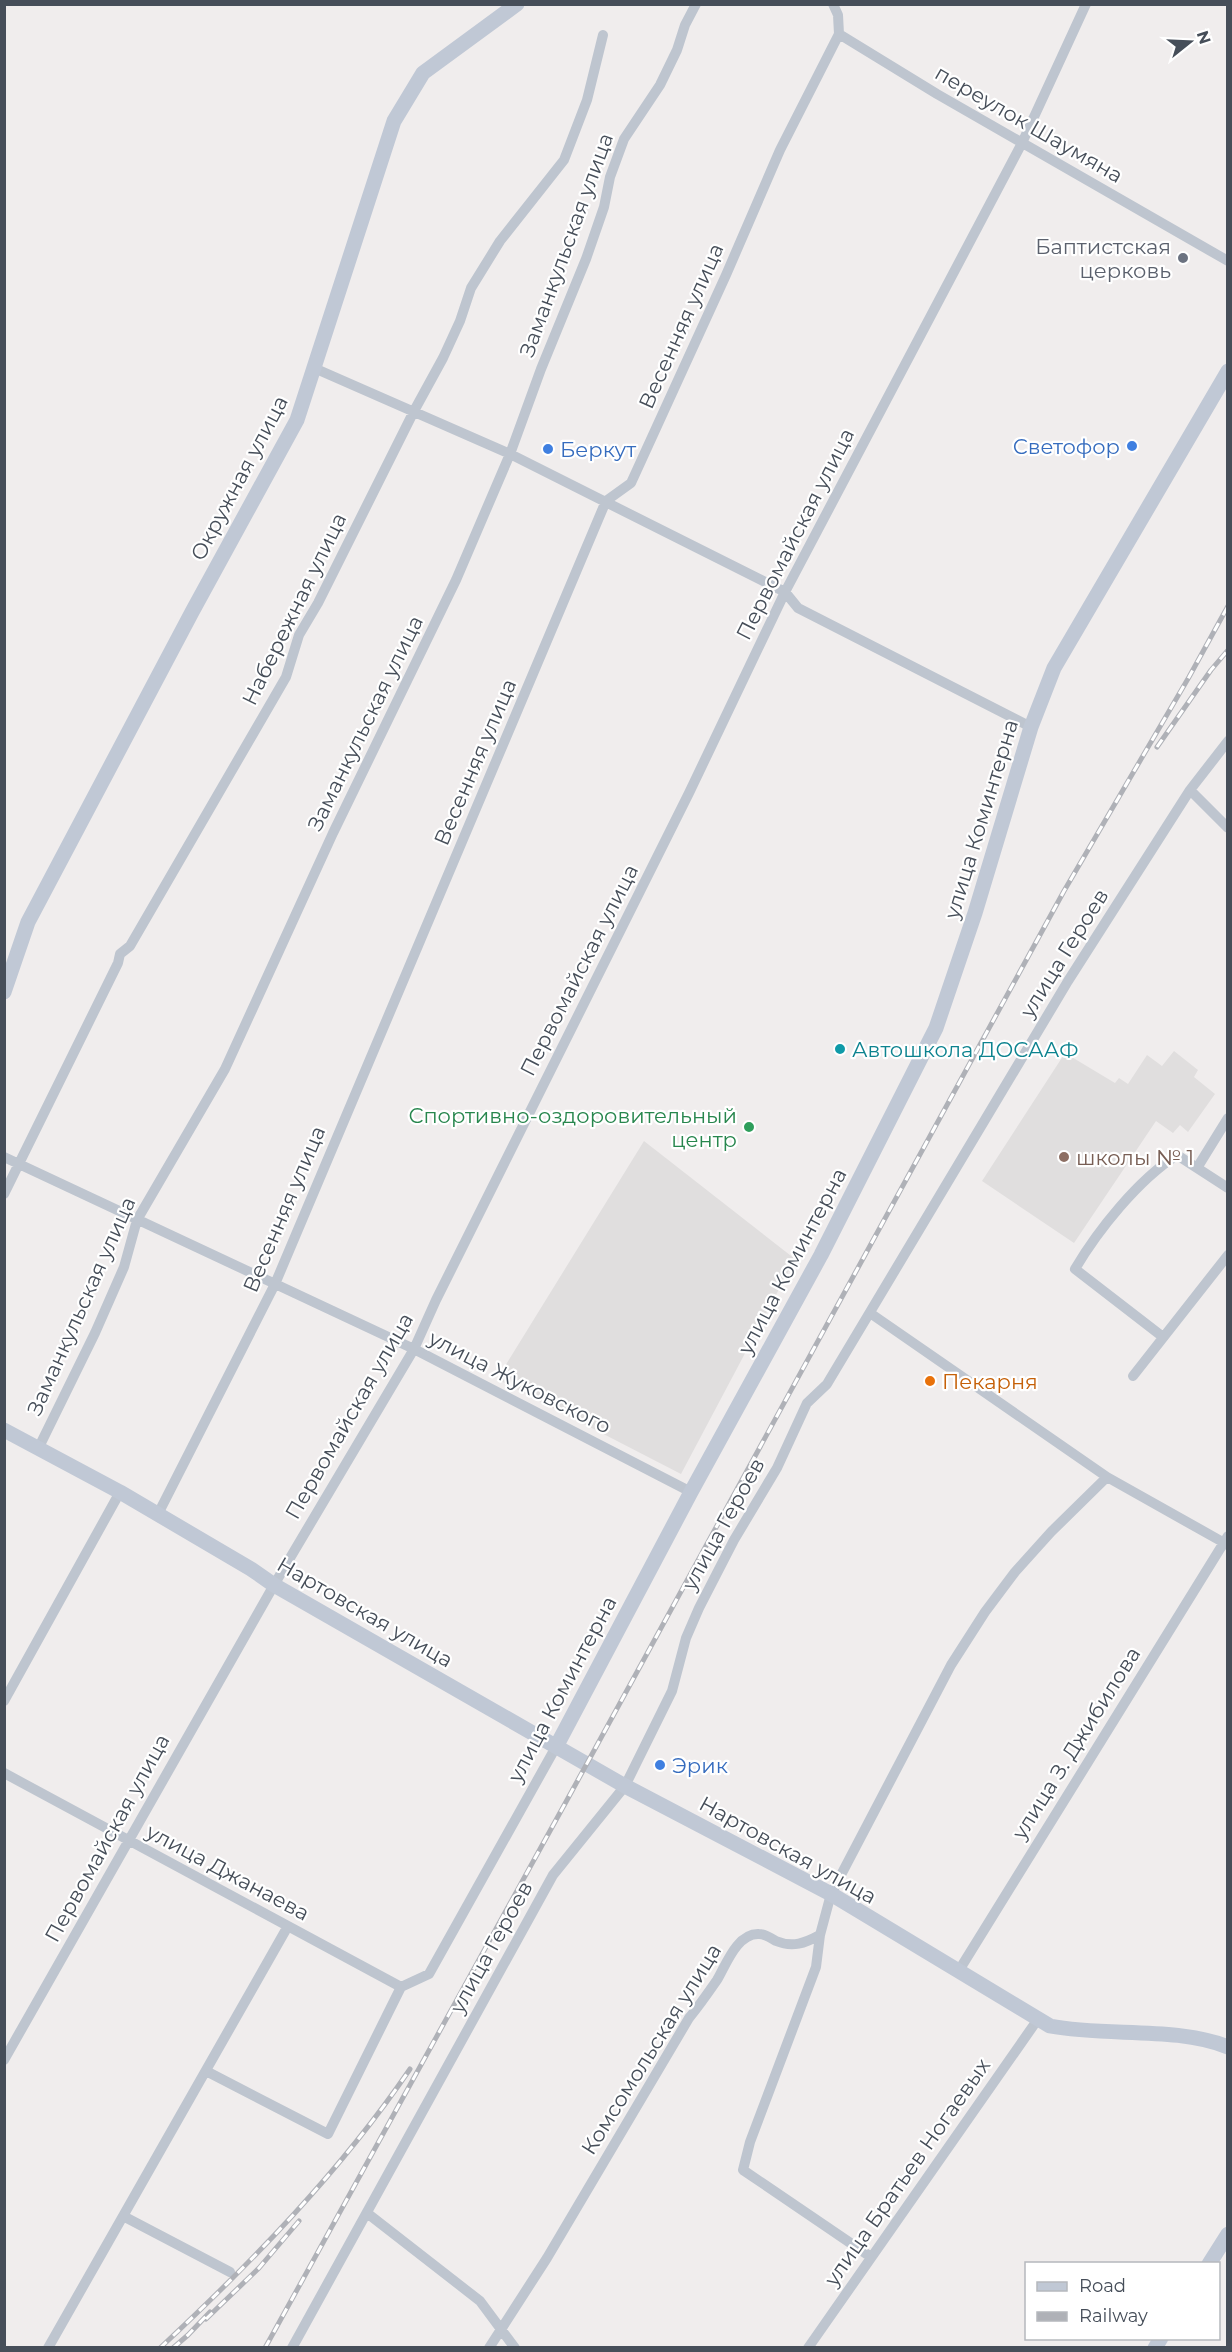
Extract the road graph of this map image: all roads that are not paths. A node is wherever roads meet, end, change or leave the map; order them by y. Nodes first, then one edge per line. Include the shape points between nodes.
1 (517, 4) edge
2 (696, 4) edge
3 (833, 4) edge
4 (1086, 4) edge
5 (839, 34) junction
6 (603, 35) dead end
7 (1022, 143) junction
8 (1227, 261) edge
9 (314, 368) junction
10 (1227, 371) edge
11 (414, 411) junction
12 (510, 454) junction
13 (606, 501) junction
14 (785, 592) junction
15 (1031, 727) junction
16 (1227, 741) edge
17 (1190, 790) junction
18 (1227, 828) edge
19 (6, 983) edge
20 (1227, 1118) edge
21 (4, 1156) edge
22 (19, 1164) junction
23 (1197, 1168) junction
24 (1227, 1188) edge
25 (4, 1194) edge
26 (137, 1220) junction
27 (1227, 1255) edge
28 (274, 1284) junction
29 (870, 1313) junction
30 (1163, 1337) junction
31 (414, 1349) junction
32 (1133, 1376) dead end
33 (4, 1430) edge
34 (39, 1447) junction
35 (1107, 1477) junction
36 (120, 1492) junction
37 (691, 1492) junction
38 (158, 1514) junction
39 (1226, 1541) edge
40 (274, 1585) junction
41 (4, 1701) edge
42 (557, 1745) junction
43 (4, 1773) edge
44 (625, 1786) junction
45 (128, 1841) junction
46 (831, 1894) junction
47 (288, 1926) junction
48 (820, 1935) junction
49 (958, 1972) junction
50 (401, 1987) junction
51 (1038, 2019) junction
52 (1227, 2047) edge
53 (4, 2060) edge
54 (206, 2071) junction
55 (367, 2213) junction
56 (123, 2216) junction
57 (1227, 2234) edge
58 (871, 2257) junction
59 (1210, 2262) edge
60 (230, 2272) dead end
61 (501, 2329) junction
62 (48, 2348) edge
63 (292, 2348) edge
64 (489, 2348) edge
65 (515, 2348) edge
66 (808, 2348) edge

1 - 9 street, Окружная улица via 423,73 394,121
2 - 12 street, Заманкульская улица via 660,85 624,139 586,259
3 - 5 street
4 - 7 street, Первомайская улица
5 - 7 street, переулок Шаумяна
5 - 13 street, Весенняя улица via 780,150 631,483
6 - 11 street, Набережная улица via 587,100 564,160 500,241 471,288 443,358
7 - 8 street, переулок Шаумяна
7 - 14 street, Первомайская улица
9 - 11 street
9 - 19 street, Окружная улица via 297,420 28,922
10 - 15 street, улица Коминтерна via 1054,668
11 - 12 street
11 - 22 street, Набережная улица via 299,635 286,677 130,946 120,954
12 - 13 street
12 - 26 street, Заманкульская улица via 456,580 225,1069
13 - 14 street
13 - 28 street, Весенняя улица
14 - 15 street via 798,608
14 - 31 street, Первомайская улица
15 - 37 street, улица Коминтерна via 936,1028 821,1255
16 - 17 street, улица Героев
17 - 18 street
17 - 29 street, улица Героев via 1068,981
20 - 23 street
21 - 22 street, улица Жуковского
22 - 25 street, Набережная улица
22 - 26 street, улица Жуковского
23 - 24 street
23 - 30 street via 1177,1155 1167,1161 1091,1241 1075,1269
26 - 28 street, улица Жуковского
26 - 34 street, Заманкульская улица via 124,1267
27 - 30 street
28 - 31 street, улица Жуковского
28 - 38 street, Весенняя улица
29 - 35 street
29 - 44 street, улица Героев via 827,1384 807,1403 777,1468 734,1540 686,1638 672,1691
30 - 32 street
31 - 37 street, улица Жуковского
31 - 40 street, Первомайская улица
33 - 34 street, Нартовская улица
34 - 36 street, Нартовская улица
35 - 39 street
35 - 46 street via 1015,1572 985,1612 951,1665
36 - 38 street, Нартовская улица
36 - 41 street
37 - 42 street, улица Коминтерна
38 - 40 street, Нартовская улица
39 - 49 street, улица З. Джибилова
40 - 42 street, Нартовская улица
40 - 45 street, Первомайская улица
42 - 44 street, Нартовская улица
42 - 50 street, улица Коминтерна via 429,1974
43 - 45 street, улица Джанаева
44 - 46 street, Нартовская улица
44 - 55 street, улица Героев via 553,1875
45 - 47 street, улица Джанаева
45 - 53 street, Первомайская улица
46 - 48 street
46 - 49 street, Нартовская улица
47 - 50 street, улица Джанаева
47 - 54 street
48 - 58 street via 816,1967 743,2170
48 - 61 street, Комсомольская улица via 796,1945 759,1934 737,1946
49 - 51 street, Нартовская улица
50 - 54 street via 328,2134
51 - 52 street, Нартовская улица via 1068,2029 1194,2037
51 - 58 street, улица Братьев Ногаевых
54 - 56 street
55 - 61 street via 480,2301
55 - 63 street, улица Героев
56 - 60 street
56 - 62 street
57 - 59 street
58 - 66 street, улица Братьев Ногаевых
61 - 64 street, Комсомольская улица
61 - 65 street

